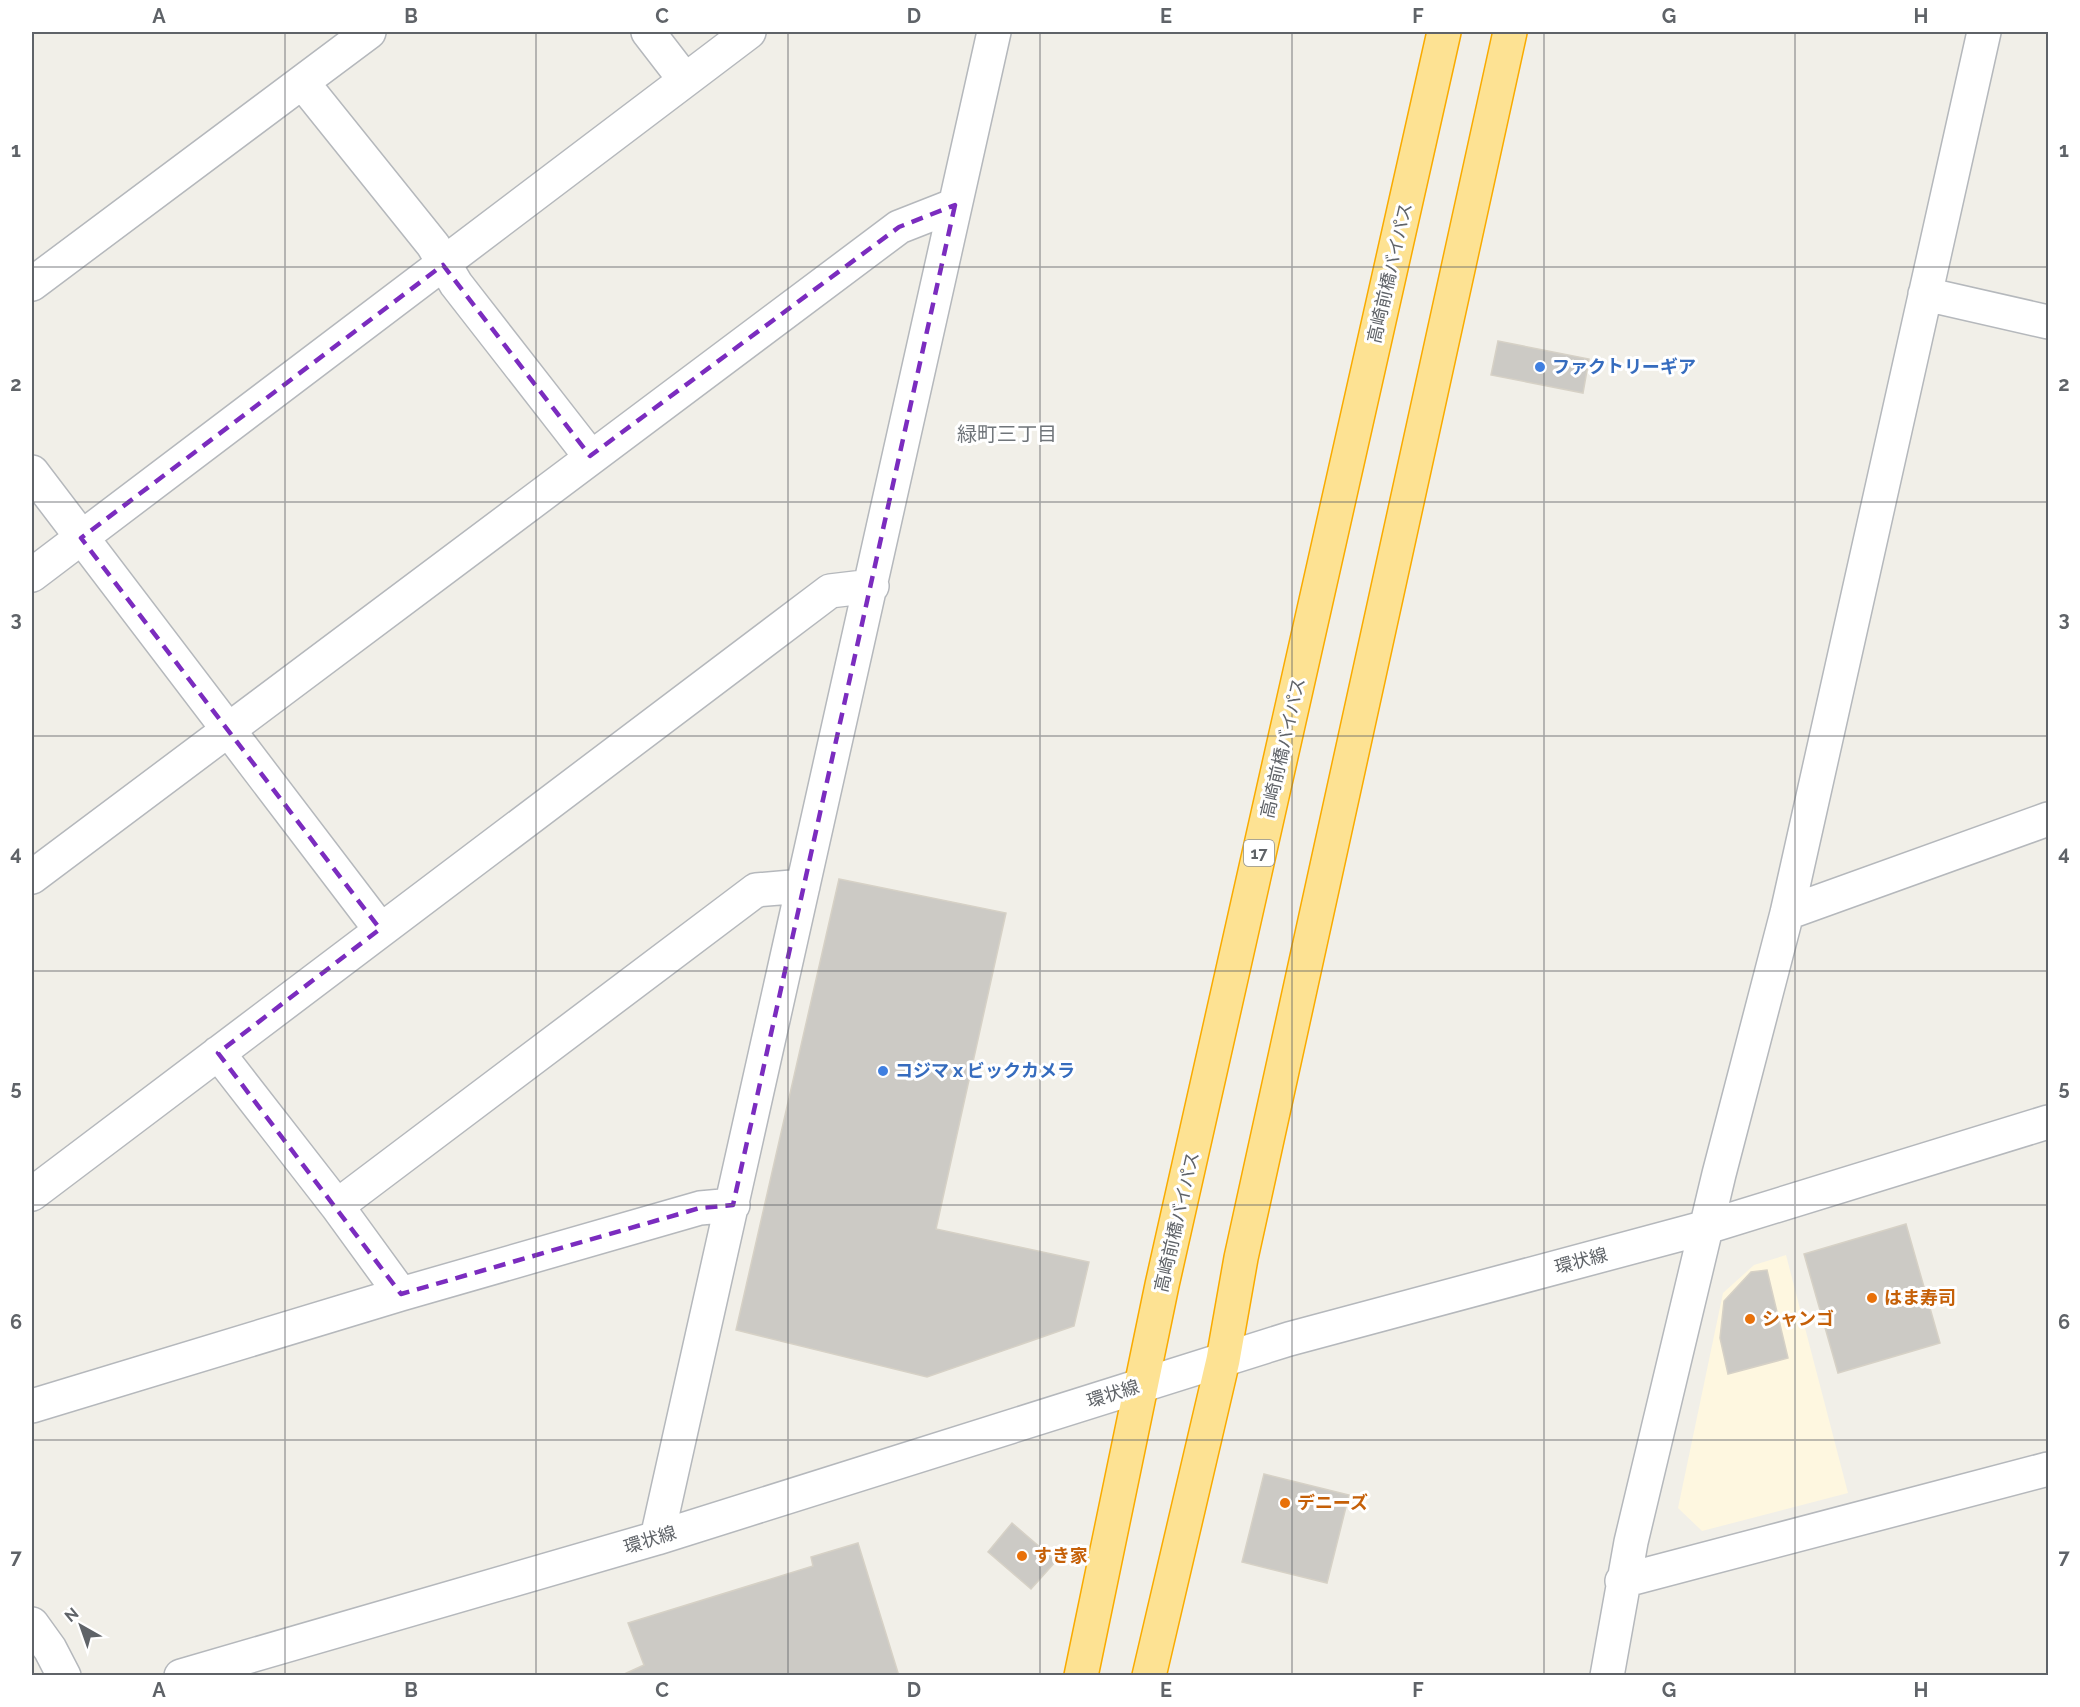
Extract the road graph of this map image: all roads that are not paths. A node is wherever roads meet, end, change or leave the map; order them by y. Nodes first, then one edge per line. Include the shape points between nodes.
1 (369, 32) edge
2 (648, 32) edge
3 (749, 32) edge
4 (994, 32) edge
5 (1444, 32) edge
6 (1510, 32) edge
7 (1984, 32) edge
8 (685, 80) junction
9 (302, 82) junction
10 (955, 205) junction
11 (443, 265) junction
12 (32, 284) edge
13 (1925, 294) junction
14 (2049, 322) edge
15 (590, 456) junction
16 (32, 472) edge
17 (81, 538) junction
18 (32, 575) edge
19 (872, 586) junction
20 (226, 730) junction
21 (2049, 819) edge
22 (32, 877) edge
23 (803, 886) junction
24 (1787, 913) junction
25 (380, 929) junction
26 (218, 1053) junction
27 (2049, 1122) edge
28 (32, 1194) edge
29 (733, 1205) junction
30 (337, 1206) junction
31 (1707, 1227) junction
32 (401, 1294) junction
33 (1222, 1360) junction
34 (1141, 1385) junction
35 (32, 1406) edge
36 (2049, 1469) edge
37 (657, 1539) junction
38 (1623, 1581) junction
39 (32, 1624) edge
40 (64, 1676) edge
41 (181, 1676) edge
42 (1081, 1676) edge
43 (1149, 1676) edge
44 (1607, 1676) edge

1 - 9 street
2 - 8 street
3 - 8 street
4 - 10 street
5 - 34 highway, 高崎前橋バイパス / 17
6 - 33 highway via 1241,1258
7 - 13 street
8 - 11 street
9 - 11 street via 433,245
9 - 12 street
10 - 15 street via 899,227
10 - 19 street
11 - 15 street
11 - 17 street
13 - 14 street
13 - 24 street
15 - 20 street
16 - 17 street
17 - 18 street
17 - 20 street
19 - 23 street
19 - 25 street via 830,591
20 - 22 street
20 - 25 street
21 - 24 street
23 - 29 street
23 - 30 street via 756,890
24 - 31 street
25 - 26 street
26 - 28 street
26 - 30 street
27 - 31 street, 環状線
29 - 32 street via 700,1208
29 - 37 street
30 - 32 street
31 - 33 street, 環状線
31 - 38 street
32 - 35 street
33 - 34 street, 環状線
33 - 43 highway
34 - 37 street, 環状線
34 - 42 highway, 高崎前橋バイパス / 17
36 - 38 street
37 - 41 street, 環状線
38 - 44 street
39 - 40 street

